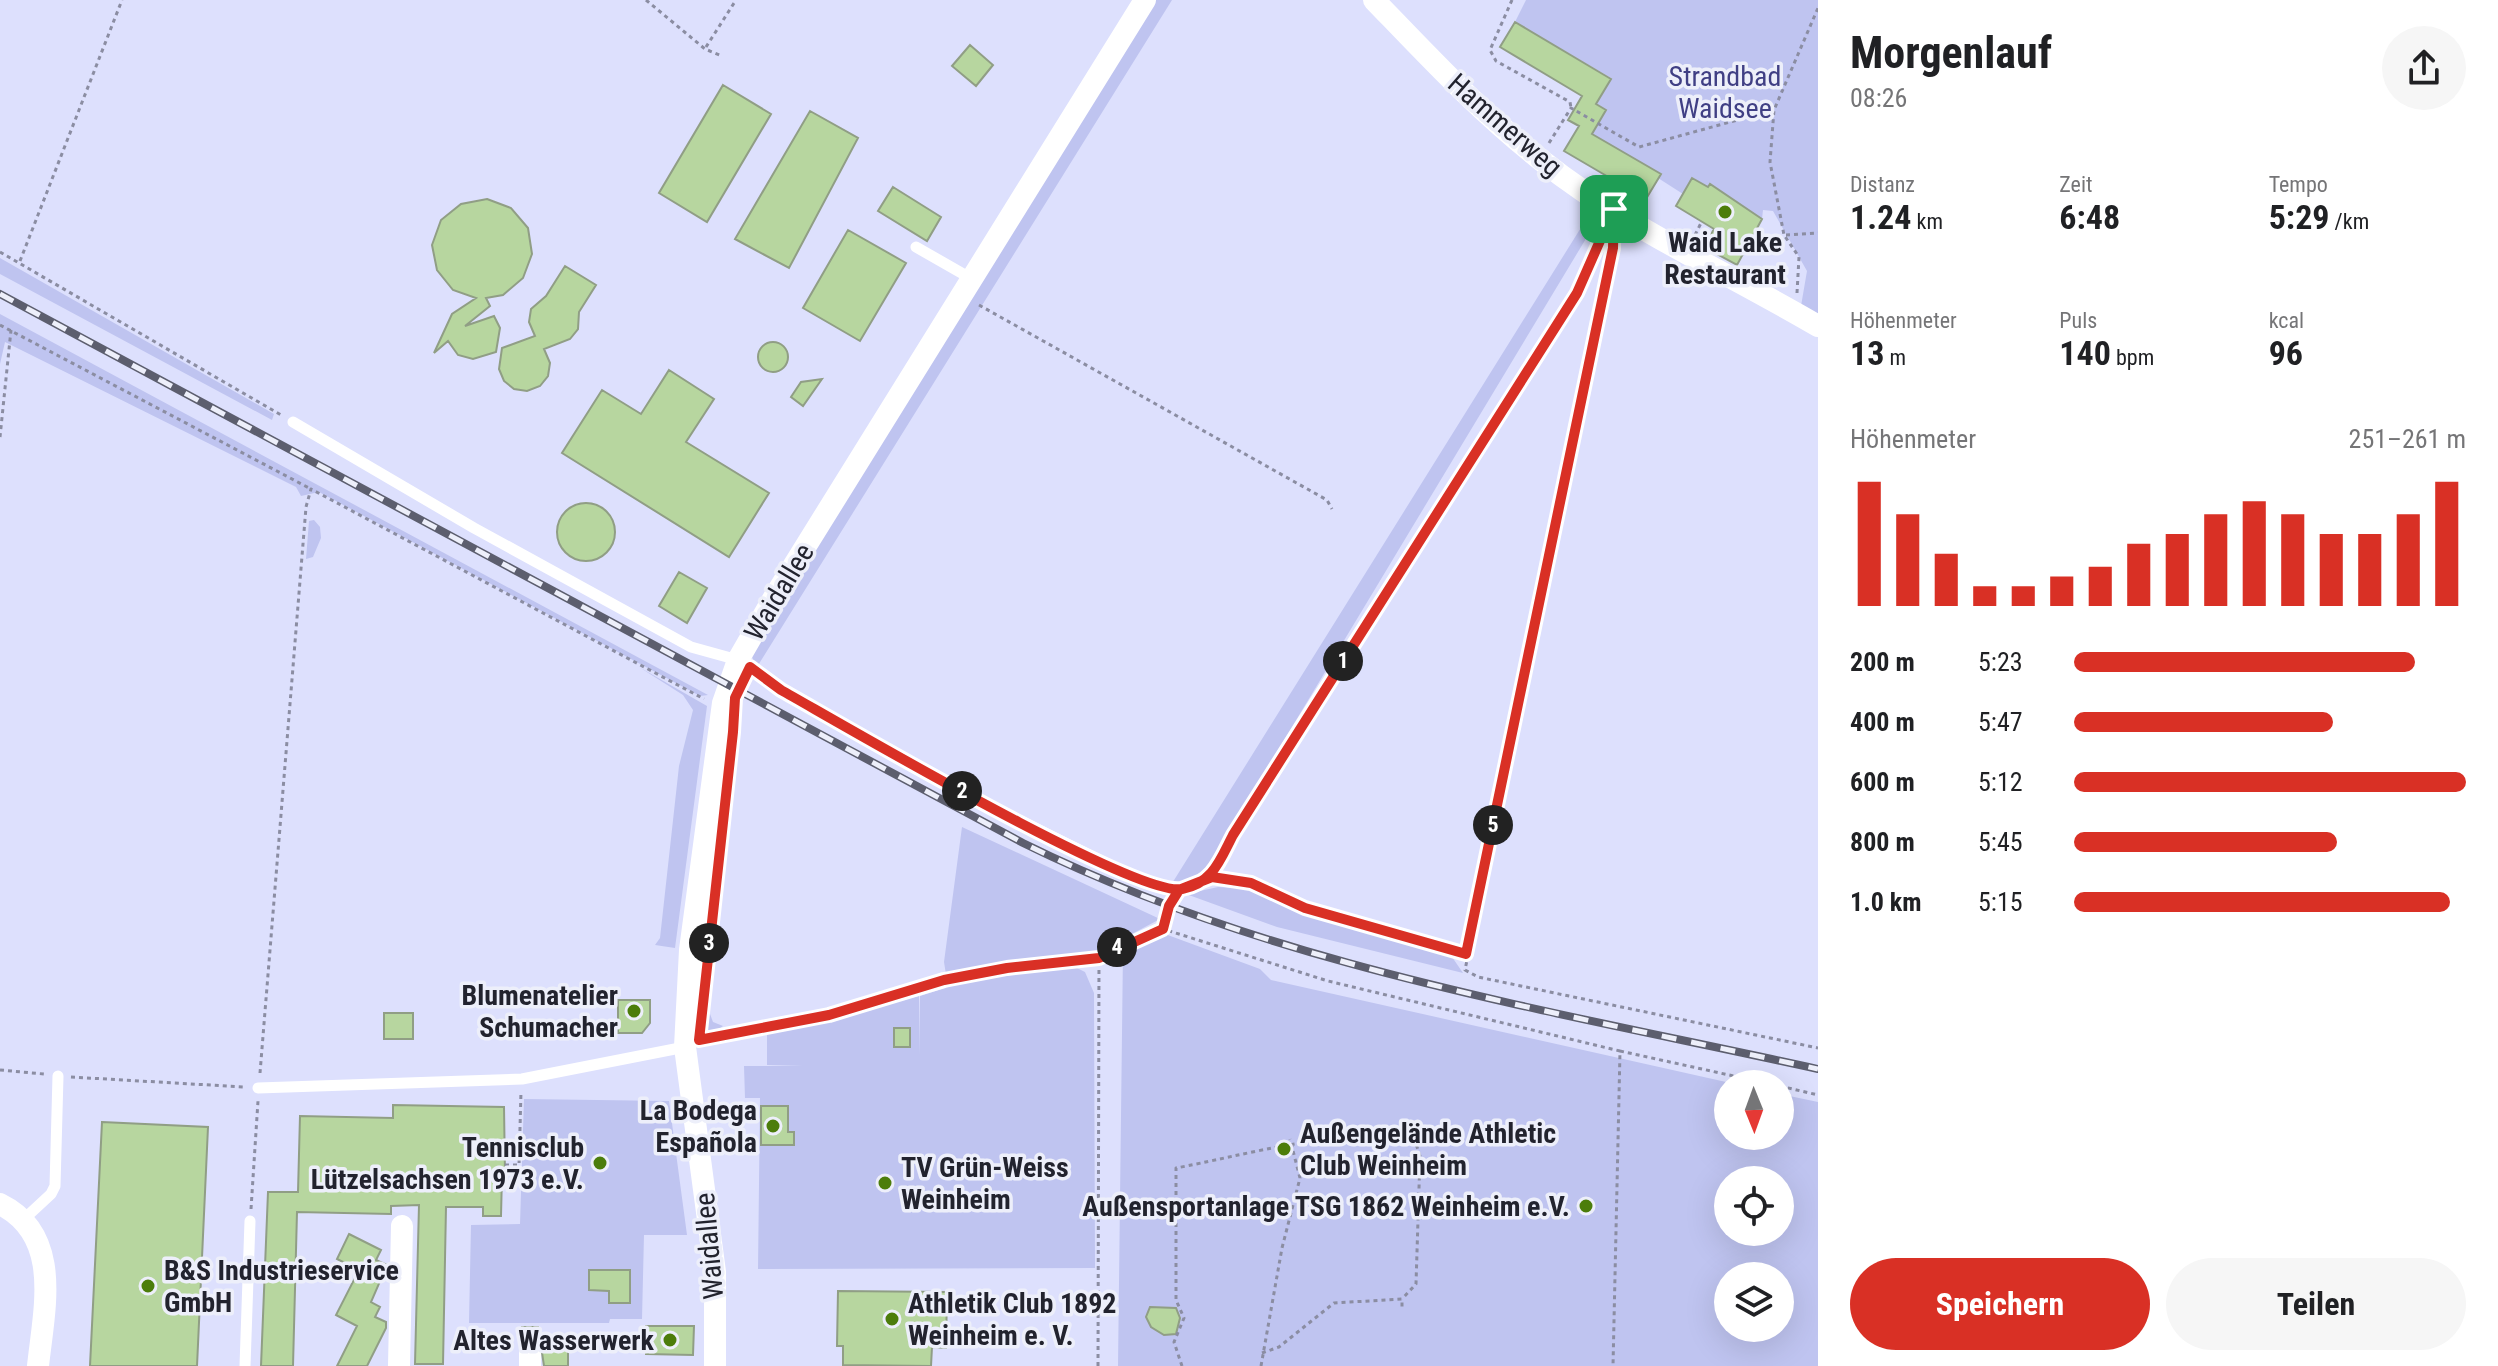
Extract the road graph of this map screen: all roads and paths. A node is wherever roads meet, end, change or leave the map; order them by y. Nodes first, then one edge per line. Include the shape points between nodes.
1 (122, 0) edge
2 (646, 0) edge
3 (736, 0) edge
4 (1145, 0) edge
5 (1374, 0) edge
6 (1512, 0) edge
7 (1818, 8) edge
8 (705, 49) junction
9 (722, 56) dead end
10 (1571, 108) junction
11 (1774, 110) junction
12 (1540, 159) junction
13 (1614, 209) junction
14 (1818, 233) edge
15 (1784, 235) junction
16 (916, 247) dead end
17 (1613, 248) dead end
18 (0, 252) edge
19 (19, 262) junction
20 (972, 279) junction
21 (975, 304) dead end
22 (1790, 311) junction
23 (0, 325) edge
24 (1818, 326) edge
25 (11, 330) junction
26 (293, 422) joint
27 (0, 437) edge
28 (311, 489) junction
29 (1332, 509) dead end
30 (738, 660) junction
31 (723, 703) junction
32 (1212, 877) junction
33 (1179, 890) junction
34 (1163, 929) junction
35 (1466, 954) junction
36 (1099, 958) junction
37 (269, 970) dead end
38 (695, 1039) junction
39 (1818, 1048) edge
40 (1620, 1051) junction
41 (0, 1070) edge
42 (1714, 1072) edge
43 (58, 1076) junction
44 (522, 1079) junction
45 (258, 1088) joint
46 (1794, 1089) edge
47 (1818, 1095) edge
48 (1290, 1139) dead end
49 (1293, 1146) junction
50 (505, 1165) dead end
51 (0, 1204) edge
52 (23, 1220) junction
53 (250, 1221) dead end
54 (402, 1226) dead end
55 (1402, 1299) junction
56 (1402, 1310) dead end
57 (1262, 1353) junction
58 (38, 1366) edge
59 (245, 1366) edge
60 (399, 1366) edge
61 (715, 1366) edge
62 (1098, 1366) edge
63 (1182, 1366) edge
64 (1261, 1366) edge
65 (1613, 1366) edge

1 - 19 path
2 - 8 path
3 - 8 path
4 - 20 street, Waidallee
5 - 12 street, Hammerweg via 1476,106
6 - 10 path via 1490,50 1496,61 1570,102
7 - 11 path
8 - 9 path
10 - 11 path via 1639,147
10 - 12 path
11 - 15 path via 1770,162
12 - 13 street, Hammerweg
13 - 22 street, Hammerweg
13 - 32 lane via 1577,293 1233,835
14 - 15 path
15 - 22 path via 1799,257 1797,297
16 - 20 lane
17 - 35 path
18 - 19 path
19 - 26 path
20 - 30 street, Waidallee
21 - 29 path via 1327,500
22 - 24 street, Hammerweg
23 - 25 path
25 - 27 path
25 - 28 path
26 - 30 lane via 691,647
28 - 31 path via 694,696
28 - 37 path
30 - 31 street, Waidallee
30 - 33 lane via 781,690 970,796 1148,884
31 - 38 street, Waidallee via 690,950
32 - 33 lane
32 - 35 path via 1251,883 1305,908
33 - 34 path
34 - 36 path
34 - 40 path via 1328,981
35 - 39 path via 1465,970 1478,977
36 - 38 path via 944,980 829,1015
36 - 62 path
38 - 44 lane
38 - 61 street, Waidallee via 715,1272
40 - 42 path
40 - 65 path
41 - 43 path
43 - 45 path
43 - 52 lane via 55,1186
44 - 45 lane
44 - 50 path via 519,1165
46 - 47 path
48 - 49 path
49 - 55 path via 1360,1137 1416,1144 1416,1284
49 - 57 path via 1300,1178
49 - 63 path via 1176,1168 1176,1300 1184,1318 1174,1342
51 - 52 street
52 - 58 street via 43,1255 46,1284
53 - 59 lane
54 - 60 street
55 - 56 path
55 - 57 path via 1334,1303 1279,1347
57 - 64 path

